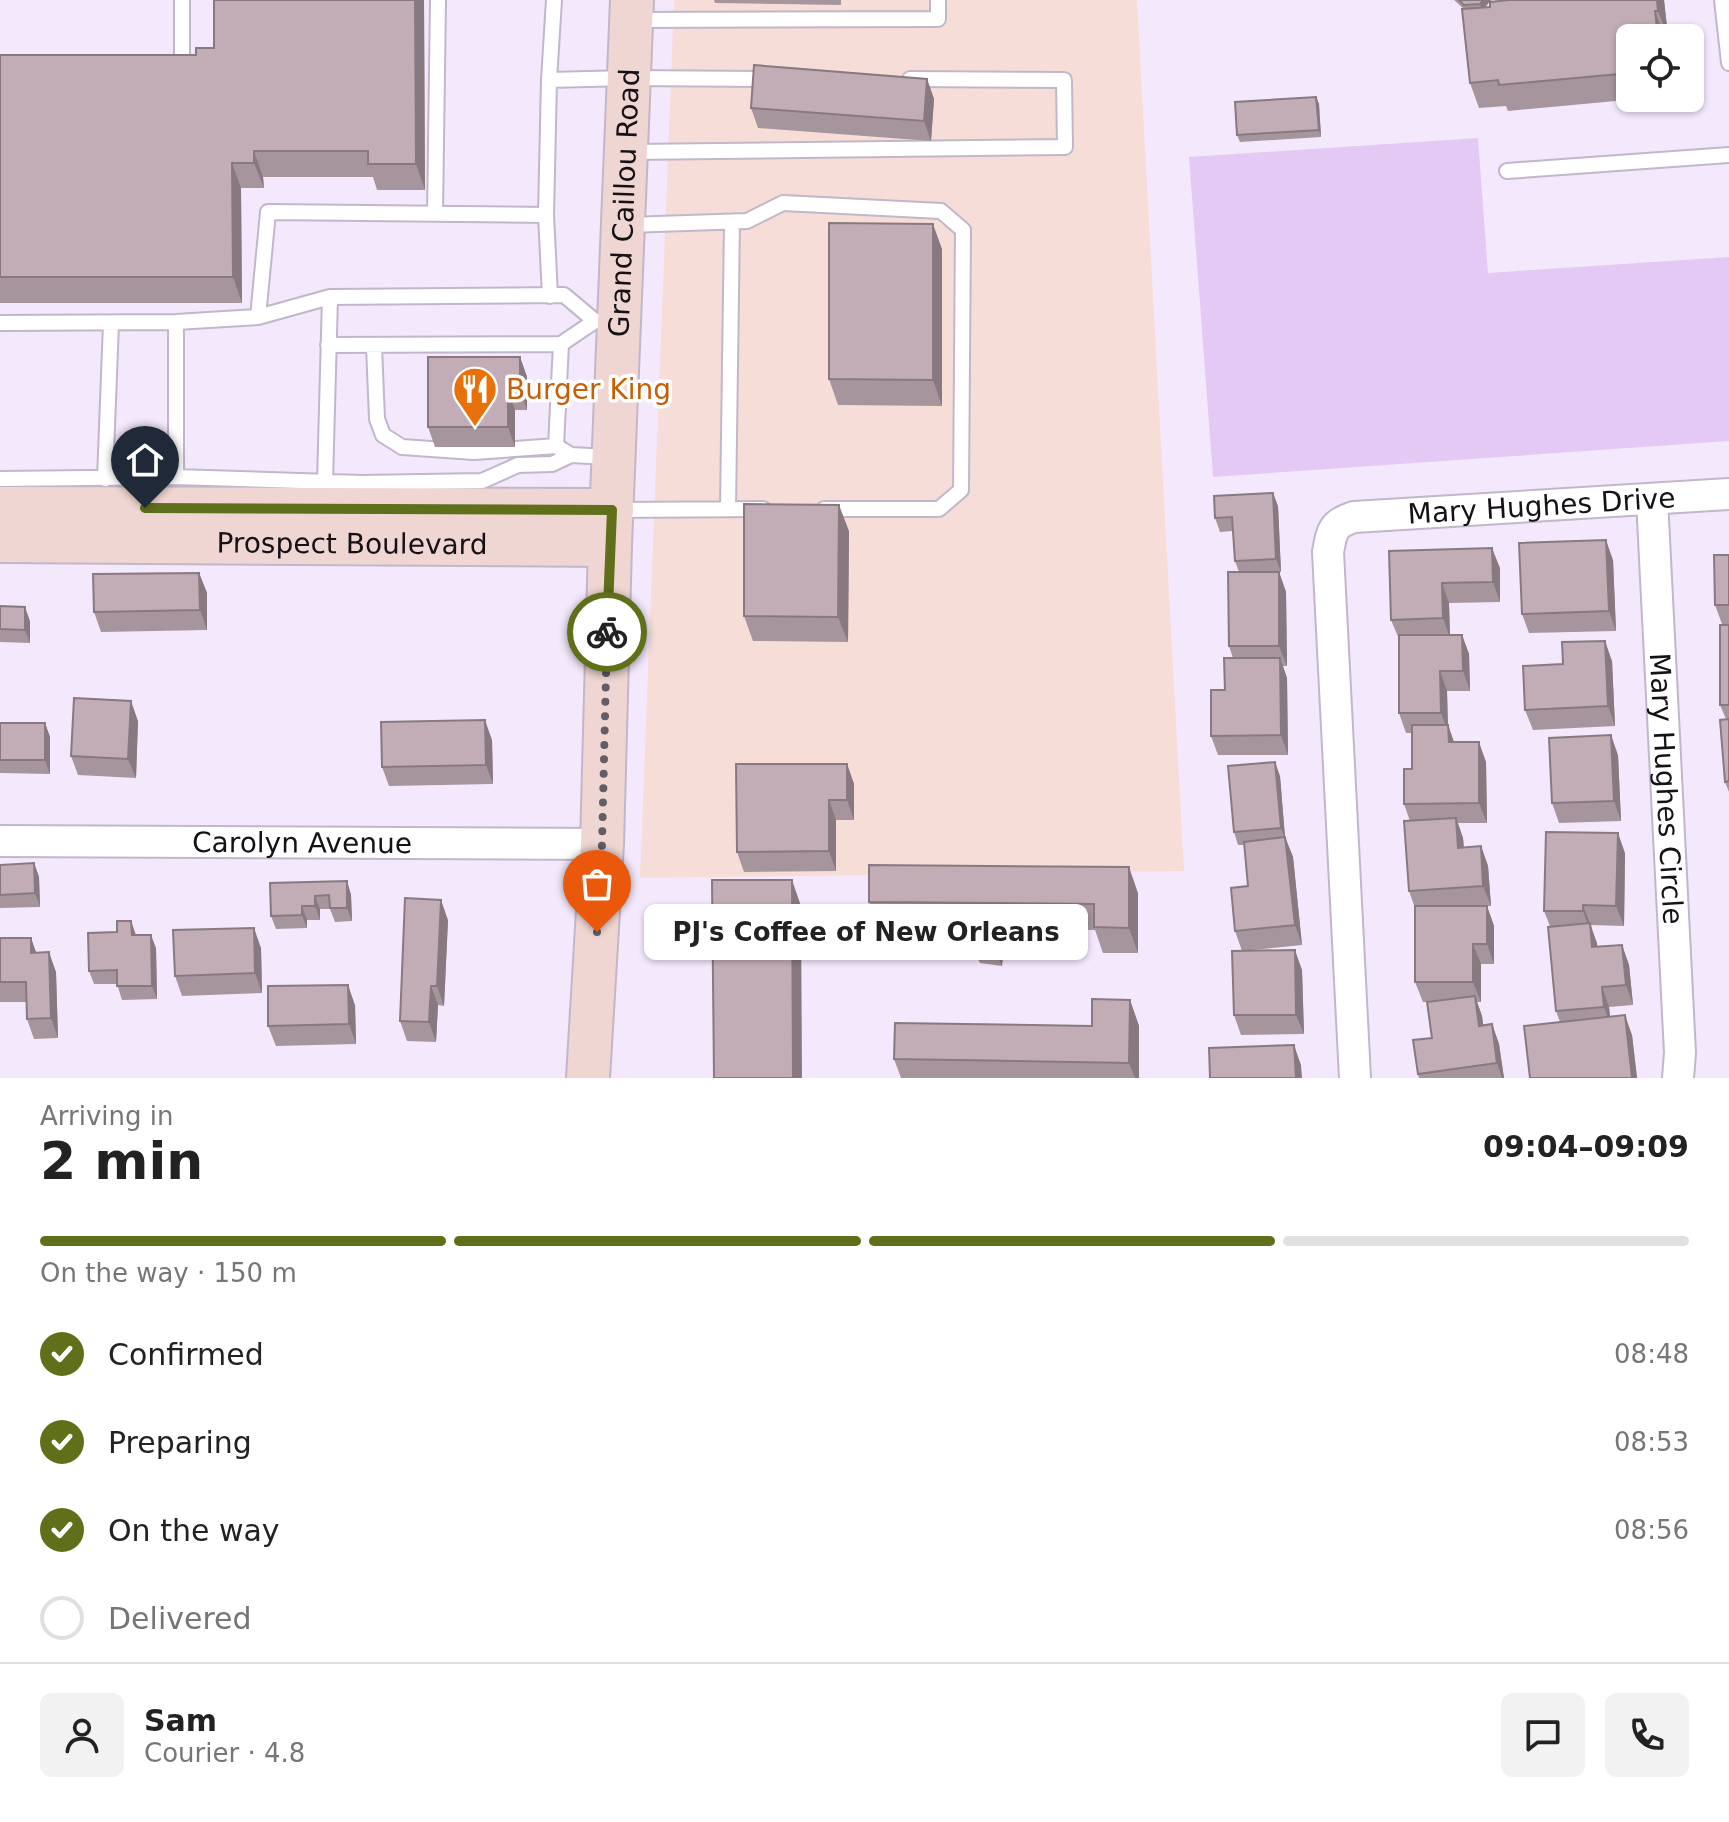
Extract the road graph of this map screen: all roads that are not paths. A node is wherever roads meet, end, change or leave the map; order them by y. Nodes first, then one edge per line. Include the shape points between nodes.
1 (182, 0) edge
2 (438, 0) edge
3 (554, 0) edge
4 (938, 0) edge
5 (1722, 0) edge
6 (632, 10) edge
7 (1729, 63) edge
8 (167, 67) edge
9 (628, 78) junction
10 (784, 79) edge
11 (892, 79) edge
12 (549, 80) junction
13 (626, 152) junction
14 (1729, 155) edge
15 (1507, 171) dead end
16 (435, 214) junction
17 (546, 215) junction
18 (732, 222) junction
19 (623, 225) junction
20 (550, 296) junction
21 (330, 297) junction
22 (258, 317) junction
23 (606, 321) junction
24 (176, 322) junction
25 (0, 323) edge
26 (111, 323) junction
27 (561, 344) junction
28 (328, 345) junction
29 (374, 346) junction
30 (556, 446) junction
31 (571, 455) junction
32 (613, 457) junction
33 (176, 477) junction
34 (0, 479) edge
35 (105, 479) junction
36 (325, 482) junction
37 (261, 494) junction
38 (1729, 494) edge
39 (483, 495) junction
40 (1652, 499) junction
41 (0, 508) edge
42 (728, 509) junction
43 (773, 509) edge
44 (803, 509) edge
45 (611, 527) junction
46 (0, 541) edge
47 (0, 841) edge
48 (602, 844) junction
49 (588, 1078) edge
50 (1355, 1078) edge
51 (1678, 1078) edge

1 - 8 lane via 182,67
2 - 16 lane
3 - 12 lane
4 - 6 lane via 938,19
5 - 7 lane
6 - 9 main road, Grand Caillou Road
9 - 10 lane
9 - 12 lane
9 - 13 main road, Grand Caillou Road
11 - 13 lane via 1064,80 1065,147
12 - 17 lane
13 - 19 main road, Grand Caillou Road
14 - 15 lane
16 - 17 lane
16 - 22 lane via 268,212
17 - 20 lane
18 - 19 lane
18 - 42 lane
18 - 44 lane via 747,221 783,203 941,211 963,230 961,490 939,509
19 - 23 main road, Grand Caillou Road
20 - 21 lane
20 - 23 lane via 564,295
21 - 22 lane
21 - 28 lane
22 - 24 lane
23 - 27 lane
23 - 32 main road, Grand Caillou Road
24 - 26 lane
24 - 33 lane
25 - 26 lane
26 - 35 lane
27 - 29 lane
27 - 30 lane
28 - 29 lane
28 - 36 lane
29 - 30 lane via 377,419 383,435 402,447 474,452
30 - 31 lane
31 - 32 lane
31 - 39 lane via 552,464 518,465
32 - 45 main road, Grand Caillou Road
33 - 35 lane
33 - 37 lane
34 - 35 lane
36 - 37 lane
36 - 39 lane
37 - 39 main road, Prospect Boulevard
37 - 41 main road, Prospect Boulevard
38 - 40 street, Mary Hughes Drive
39 - 45 main road, Prospect Boulevard
40 - 50 street, Mary Hughes Drive via 1354,517 1332,532 1328,552
40 - 51 street, Mary Hughes Circle
42 - 43 lane
42 - 45 lane
45 - 46 main road, Prospect Boulevard
45 - 48 main road, Grand Caillou Road
47 - 48 street, Carolyn Avenue
48 - 49 main road, Grand Caillou Road

